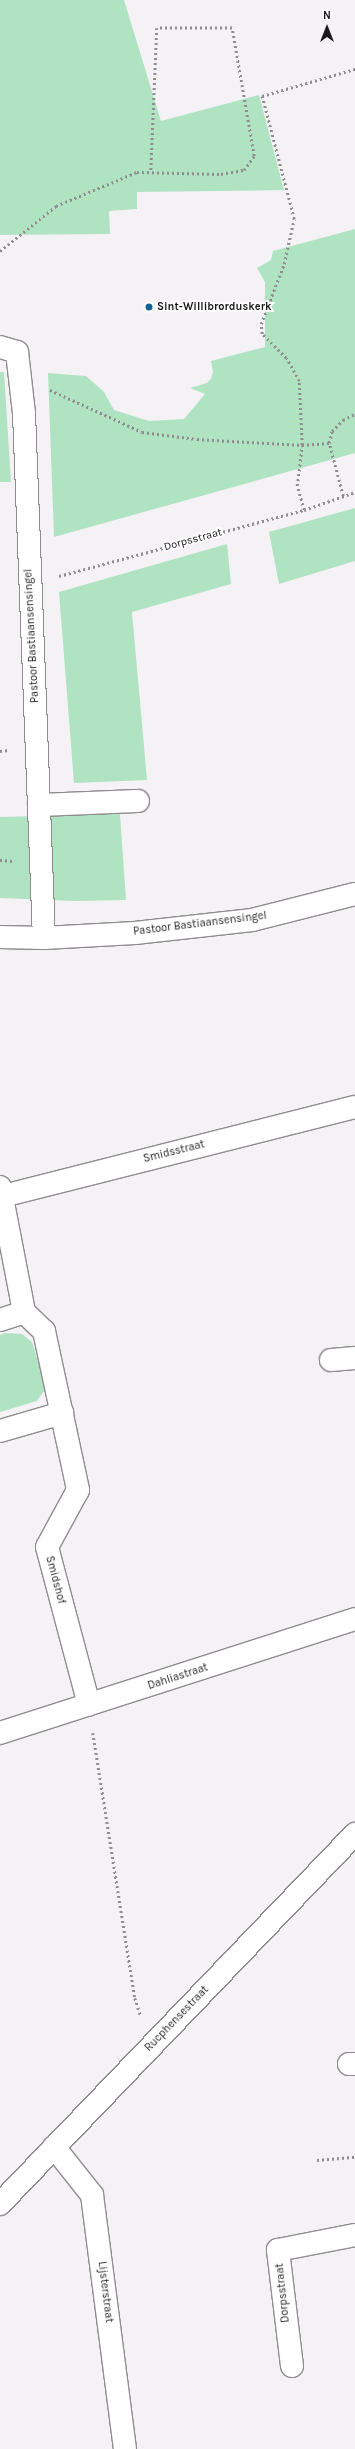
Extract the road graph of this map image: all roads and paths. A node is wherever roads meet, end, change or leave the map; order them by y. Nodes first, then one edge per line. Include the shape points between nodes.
1 (355, 69) edge
2 (151, 172) junction
3 (0, 251) edge
4 (0, 347) edge
5 (20, 375) junction
6 (355, 414) edge
7 (330, 443) junction
8 (302, 445) junction
9 (355, 492) edge
10 (343, 496) junction
11 (304, 510) junction
12 (30, 584) junction
13 (138, 801) dead end
14 (39, 805) junction
15 (355, 894) edge
16 (0, 937) edge
17 (44, 938) junction
18 (355, 1107) edge
19 (1, 1192) edge
20 (24, 1312) junction
21 (0, 1320) edge
22 (355, 1358) edge
23 (331, 1360) dead end
24 (62, 1413) junction
25 (0, 1431) edge
26 (355, 1619) edge
27 (89, 1705) junction
28 (0, 1733) edge
29 (355, 1834) edge
30 (152, 2045) junction
31 (54, 2147) junction
32 (355, 2156) edge
33 (317, 2160) dead end
34 (0, 2204) edge
35 (355, 2235) edge
36 (292, 2366) dead end
37 (125, 2449) edge

1 - 8 path via 262,96 294,218 284,264 261,324 262,334 286,358 299,381
2 - 2 path via 221,174 244,170 254,156 232,28 157,28
2 - 3 path via 136,172 56,206
4 - 5 street, Pastoor Bastiaansensingel via 17,352
5 - 8 path via 91,411 142,432 196,439
5 - 12 street, Pastoor Bastiaansensingel via 24,413
6 - 7 path via 343,420 332,431
7 - 8 path
7 - 10 path
8 - 11 path via 297,486
9 - 10 path, Dorpsstraat
10 - 11 path, Dorpsstraat
11 - 12 path, Dorpsstraat
12 - 14 street, Pastoor Bastiaansensingel
13 - 14 street
14 - 17 street, Pastoor Bastiaansensingel
15 - 17 street, Pastoor Bastiaansensingel via 252,920 135,933
16 - 17 street, Pastoor Bastiaansensingel
18 - 19 street, Smidsstraat
19 - 20 street
20 - 21 street
20 - 24 street, Smidshof via 44,1331
22 - 23 street
24 - 25 street
24 - 27 street, Smidshof via 78,1490 47,1548
26 - 27 street, Dahliastraat
27 - 28 street, Dahliastraat
27 - 30 path via 135,1998
29 - 30 street, Rucphensestraat
30 - 31 street, Rucphensestraat
31 - 34 street, Rucphensestraat
31 - 37 street, Lijsterstraat via 92,2195
32 - 33 path
35 - 36 street, Dorpsstraat via 278,2250

